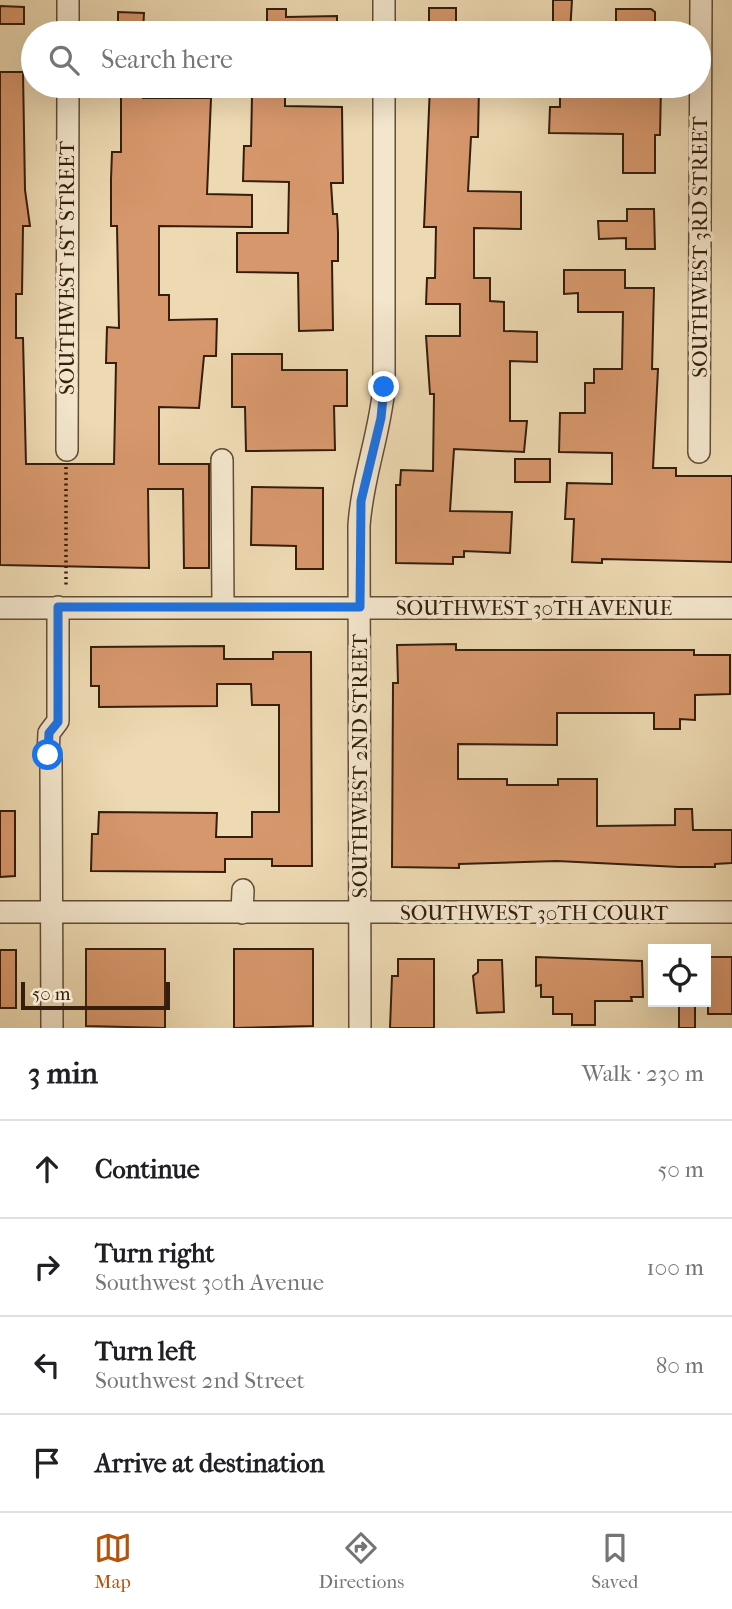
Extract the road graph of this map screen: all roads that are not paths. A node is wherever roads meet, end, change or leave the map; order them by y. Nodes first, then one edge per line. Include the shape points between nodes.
1 (68, 0) edge
2 (384, 0) edge
3 (701, 0) edge
4 (68, 21) edge
5 (384, 21) edge
6 (701, 21) edge
7 (68, 98) edge
8 (384, 98) edge
9 (701, 98) edge
10 (699, 452) dead end
11 (66, 458) road end
12 (222, 460) dead end
13 (62, 597) junction
14 (0, 607) edge
15 (223, 607) junction
16 (360, 607) junction
17 (732, 608) edge
18 (243, 890) dead end
19 (0, 912) edge
20 (51, 912) junction
21 (732, 912) edge
22 (242, 913) junction
23 (359, 913) junction
24 (52, 1028) edge
25 (360, 1028) edge

1 - 4 street
2 - 5 street
3 - 6 street, SOUTHWEST 3RD STREET
7 - 11 street, SOUTHWEST 1ST STREET
8 - 16 street, SOUTHWEST 2ND STREET via 384,387 361,501
9 - 10 street, SOUTHWEST 3RD STREET
12 - 15 street
13 - 14 street, SOUTHWEST 30TH AVENUE
13 - 15 street, SOUTHWEST 30TH AVENUE
13 - 20 street via 58,722 49,733
15 - 16 street, SOUTHWEST 30TH AVENUE
16 - 17 street, SOUTHWEST 30TH AVENUE
16 - 23 street, SOUTHWEST 2ND STREET
18 - 22 street
19 - 20 street, SOUTHWEST 30TH COURT
20 - 22 street, SOUTHWEST 30TH COURT
20 - 24 street
21 - 23 street, SOUTHWEST 30TH COURT
22 - 23 street, SOUTHWEST 30TH COURT
23 - 25 street, SOUTHWEST 2ND STREET

